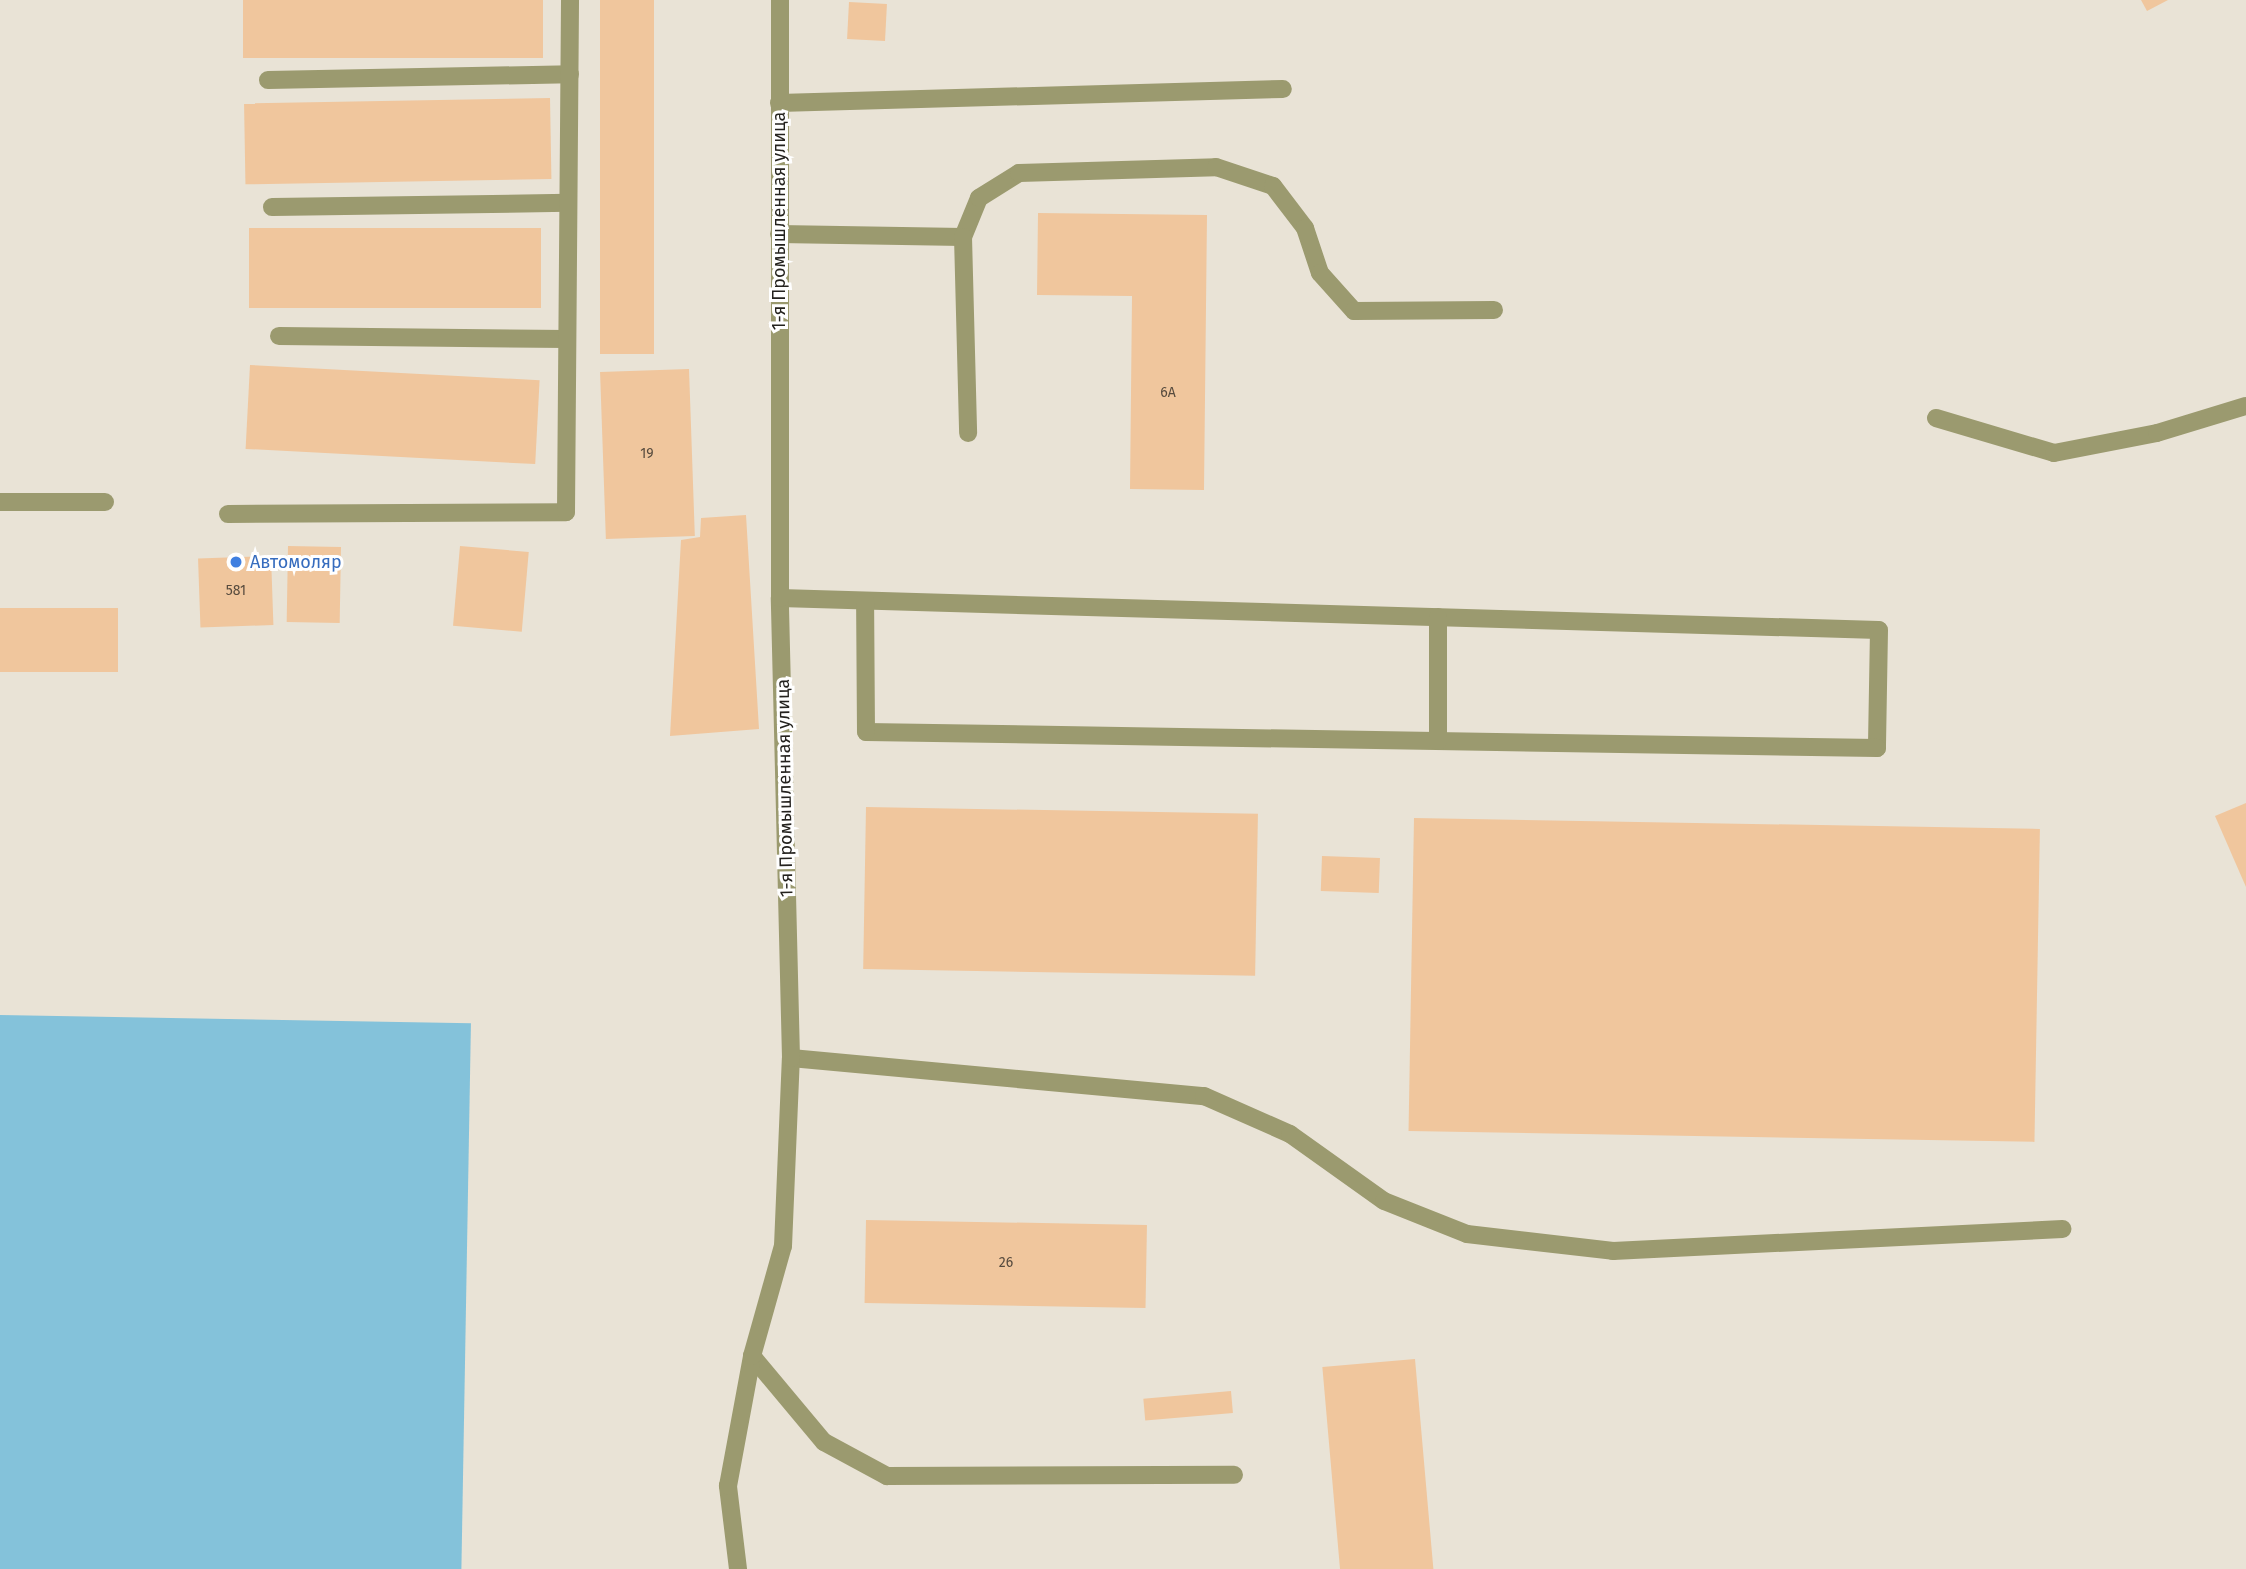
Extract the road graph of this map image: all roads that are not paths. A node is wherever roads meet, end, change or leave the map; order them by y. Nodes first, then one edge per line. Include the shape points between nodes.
1 (570, 0) edge
2 (780, 0) edge
3 (570, 74) junction
4 (268, 80) dead end
5 (1283, 89) dead end
6 (779, 103) junction
7 (568, 202) junction
8 (272, 206) dead end
9 (779, 234) junction
10 (962, 237) junction
11 (1494, 310) dead end
12 (279, 337) dead end
13 (567, 339) junction
14 (2246, 406) edge
15 (1936, 418) dead end
16 (968, 433) dead end
17 (0, 502) edge
18 (105, 502) dead end
19 (228, 514) dead end
20 (780, 598) junction
21 (865, 601) junction
22 (1438, 617) junction
23 (1438, 741) junction
24 (791, 1058) junction
25 (2062, 1229) dead end
26 (752, 1356) junction
27 (1234, 1475) dead end
28 (738, 1569) edge

1 - 3 street
2 - 6 street, 1-я Промышленная улица
3 - 4 street
3 - 7 street
5 - 6 street
6 - 9 street, 1-я Промышленная улица
7 - 8 street
7 - 13 street
9 - 10 street
9 - 20 street, 1-я Промышленная улица
10 - 11 street via 979,198 1019,173 1216,167 1273,186 1305,228 1320,273 1354,311
10 - 16 street
12 - 13 street
13 - 19 street via 566,512
14 - 15 street via 2157,433 2054,453
17 - 18 street
20 - 21 street
20 - 24 street, 1-я Промышленная улица
21 - 22 street
21 - 23 street via 866,732
22 - 23 street
22 - 23 street via 1879,630 1877,748
24 - 25 street via 1204,1096 1290,1134 1384,1201 1467,1234 1613,1251
24 - 26 street, 1-я Промышленная улица via 783,1246
26 - 27 street via 824,1442 887,1476
26 - 28 street, 1-я Промышленная улица via 729,1486

